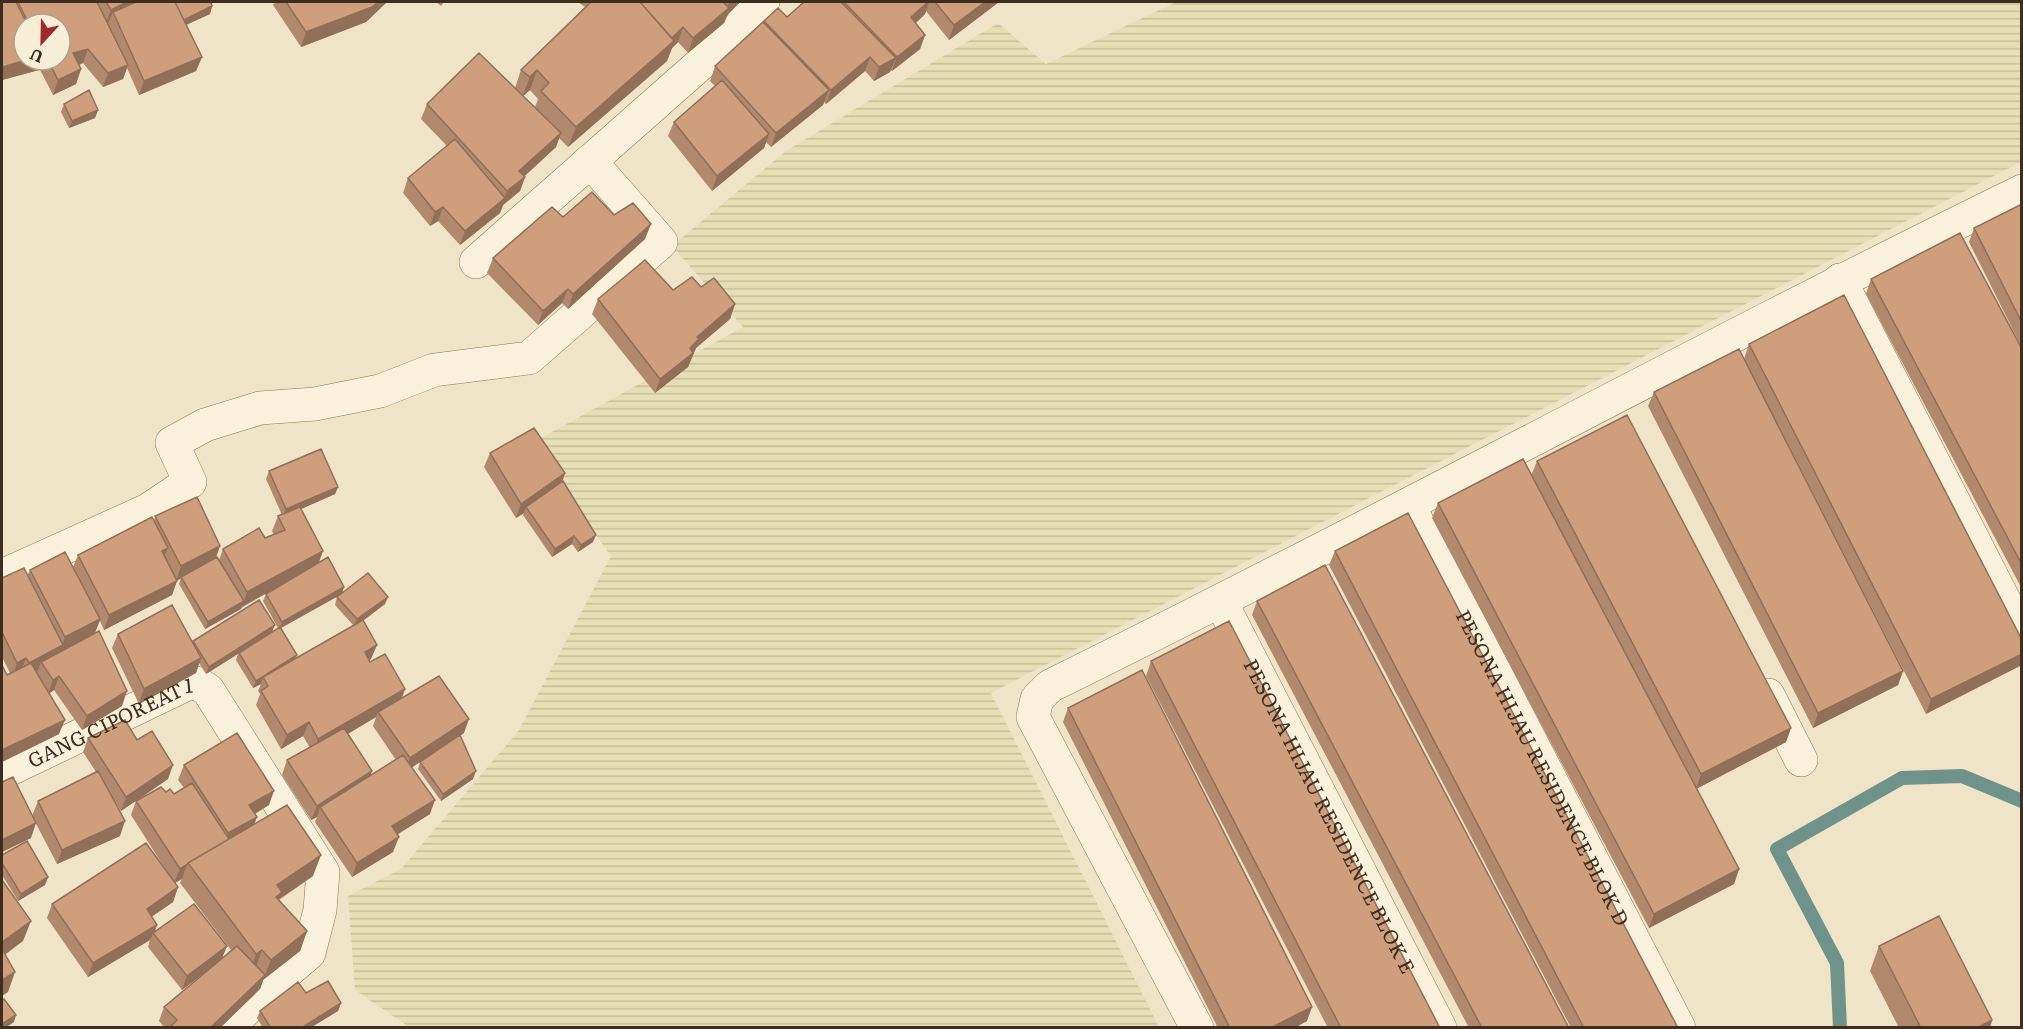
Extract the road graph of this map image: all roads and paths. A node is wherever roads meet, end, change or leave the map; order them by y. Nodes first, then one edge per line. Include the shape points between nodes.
1 (763, 2) edge
2 (590, 161) junction
3 (2022, 191) edge
4 (476, 262) dead end
5 (1840, 280) junction
6 (1616, 397) junction
7 (1633, 429) edge
8 (1409, 506) junction
9 (2, 576) edge
10 (1221, 602) junction
11 (2022, 634) edge
12 (1752, 664) edge
13 (1802, 760) dead end
14 (2, 772) edge
15 (228, 1028) edge
16 (1197, 1028) edge
17 (1440, 1028) edge
18 (1679, 1028) edge

1 - 2 street via 723,44
2 - 4 street
2 - 9 street via 661,242 529,358 434,370 380,391 315,404 260,408 205,425 172,443 190,482 148,510
3 - 5 street
5 - 6 street
5 - 11 street
6 - 7 street
6 - 8 street
8 - 10 street
8 - 18 street, PESONA HIJAU RESIDENCE BLOK D
10 - 16 street via 1050,686 1037,699 1033,717
10 - 17 street, PESONA HIJAU RESIDENCE BLOK E
12 - 13 street
14 - 15 street, GANG CIPOREAT 1 via 187,684 208,690 323,872 320,910 309,953

